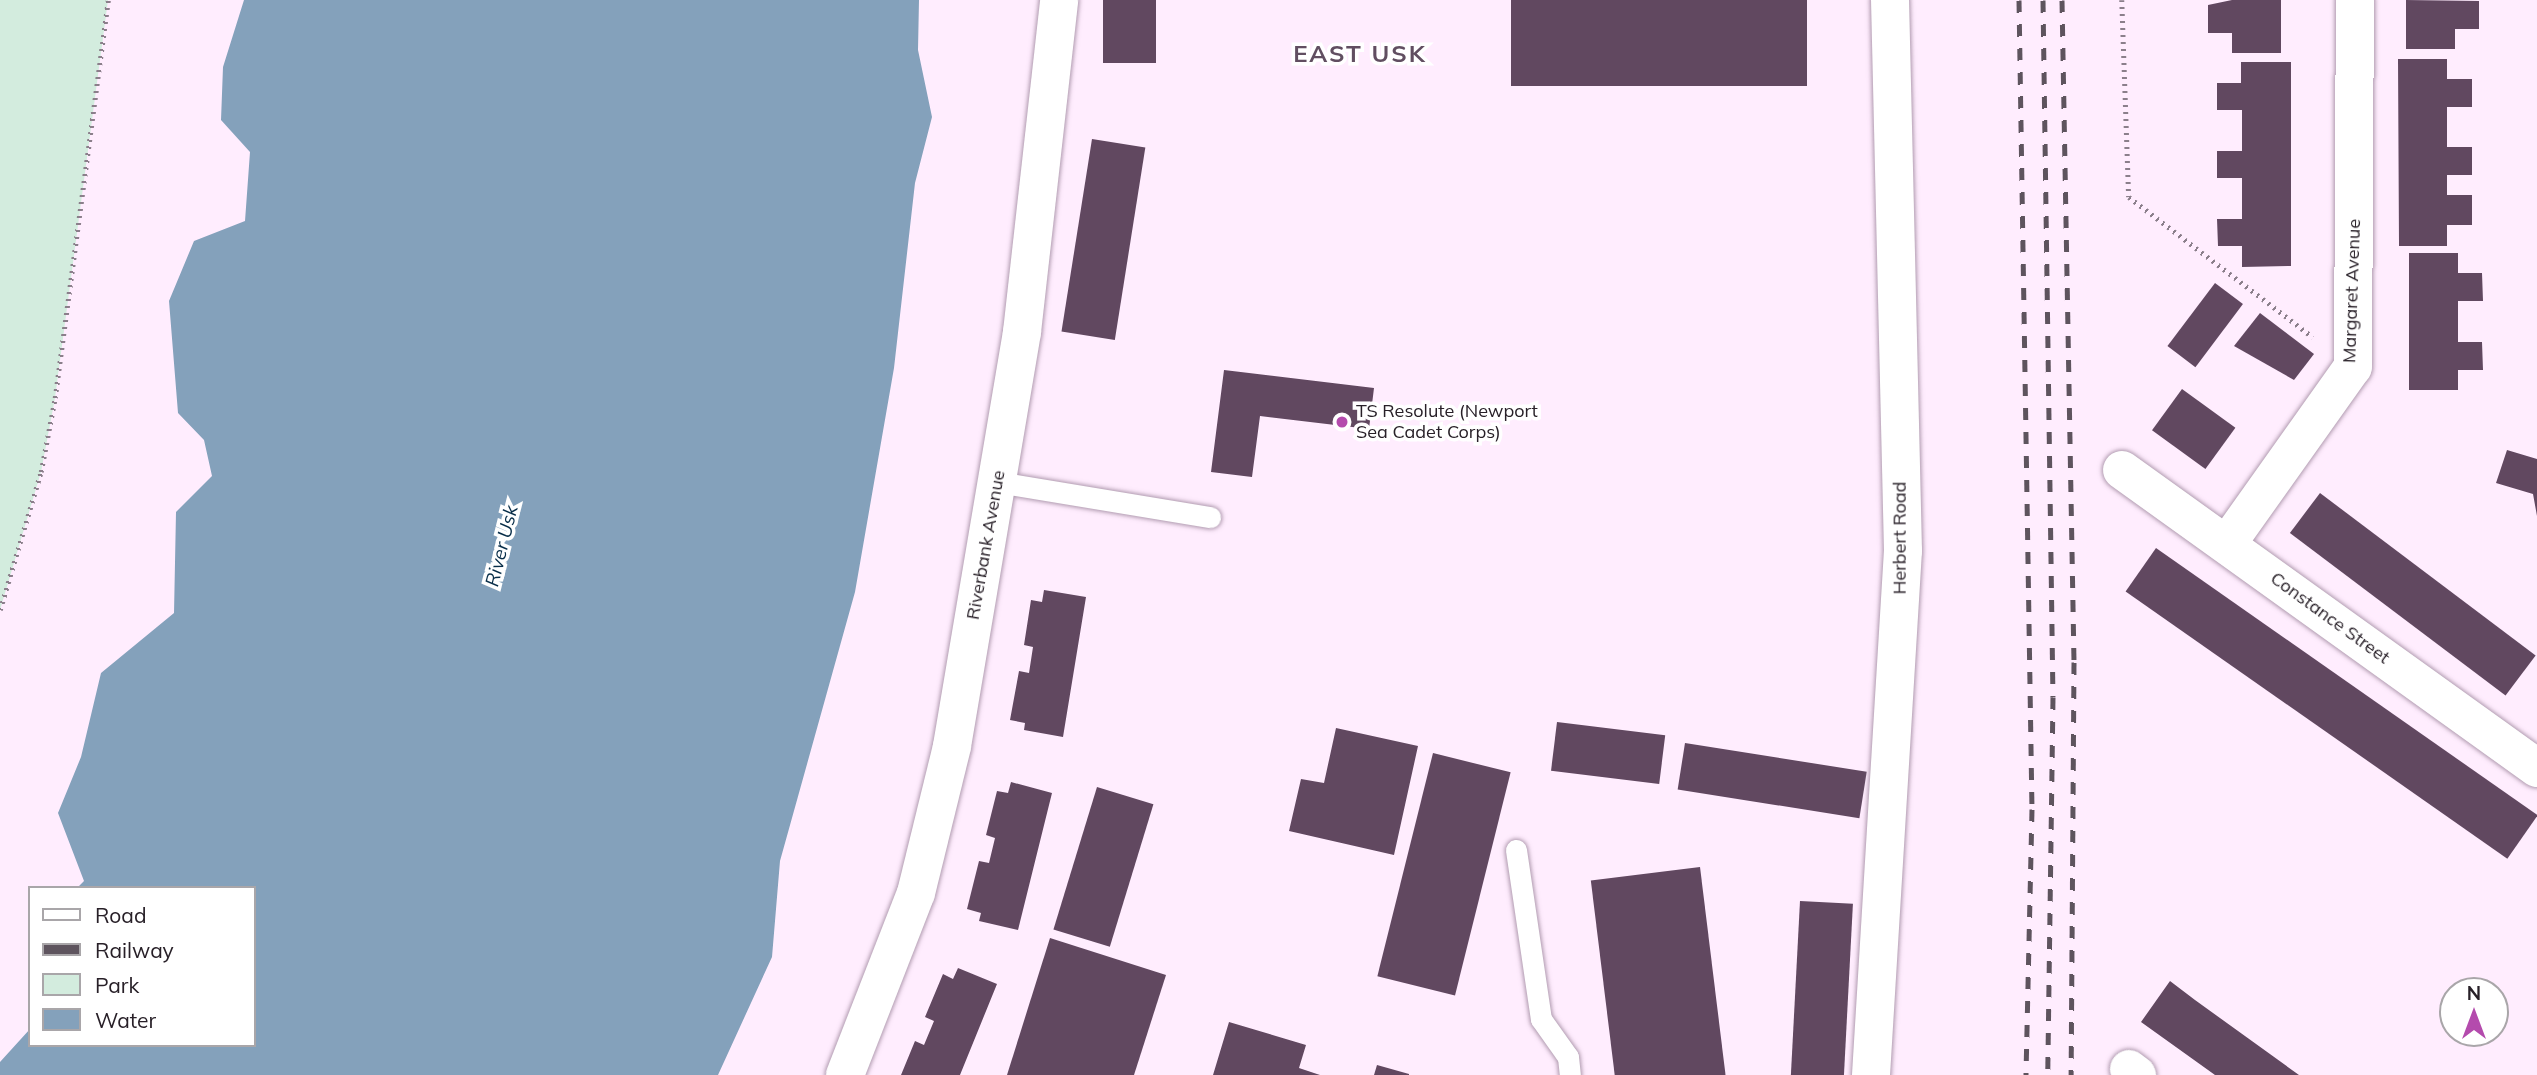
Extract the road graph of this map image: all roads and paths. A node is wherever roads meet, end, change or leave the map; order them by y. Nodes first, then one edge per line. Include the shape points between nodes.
1 (108, 0) edge
2 (1059, 0) edge
3 (1891, 0) edge
4 (2122, 0) edge
5 (2355, 0) edge
6 (2353, 367) junction
7 (2122, 470) dead end
8 (998, 482) junction
9 (1210, 517) dead end
10 (2227, 544) junction
11 (0, 610) edge
12 (2537, 768) edge
13 (1516, 850) dead end
14 (845, 1075) edge
15 (1570, 1075) edge
16 (1871, 1075) edge

1 - 11 path via 55,398 41,472
2 - 8 street, Riverbank Avenue via 1042,179
3 - 16 street, Herbert Road via 1903,551
4 - 6 path via 2129,197
5 - 6 street, Margaret Avenue
6 - 10 street, Margaret Avenue
7 - 10 street, Constance Street
8 - 9 lane
8 - 14 street, Riverbank Avenue via 937,818 916,893
10 - 12 street, Constance Street
13 - 15 lane via 1541,1019 1568,1057

